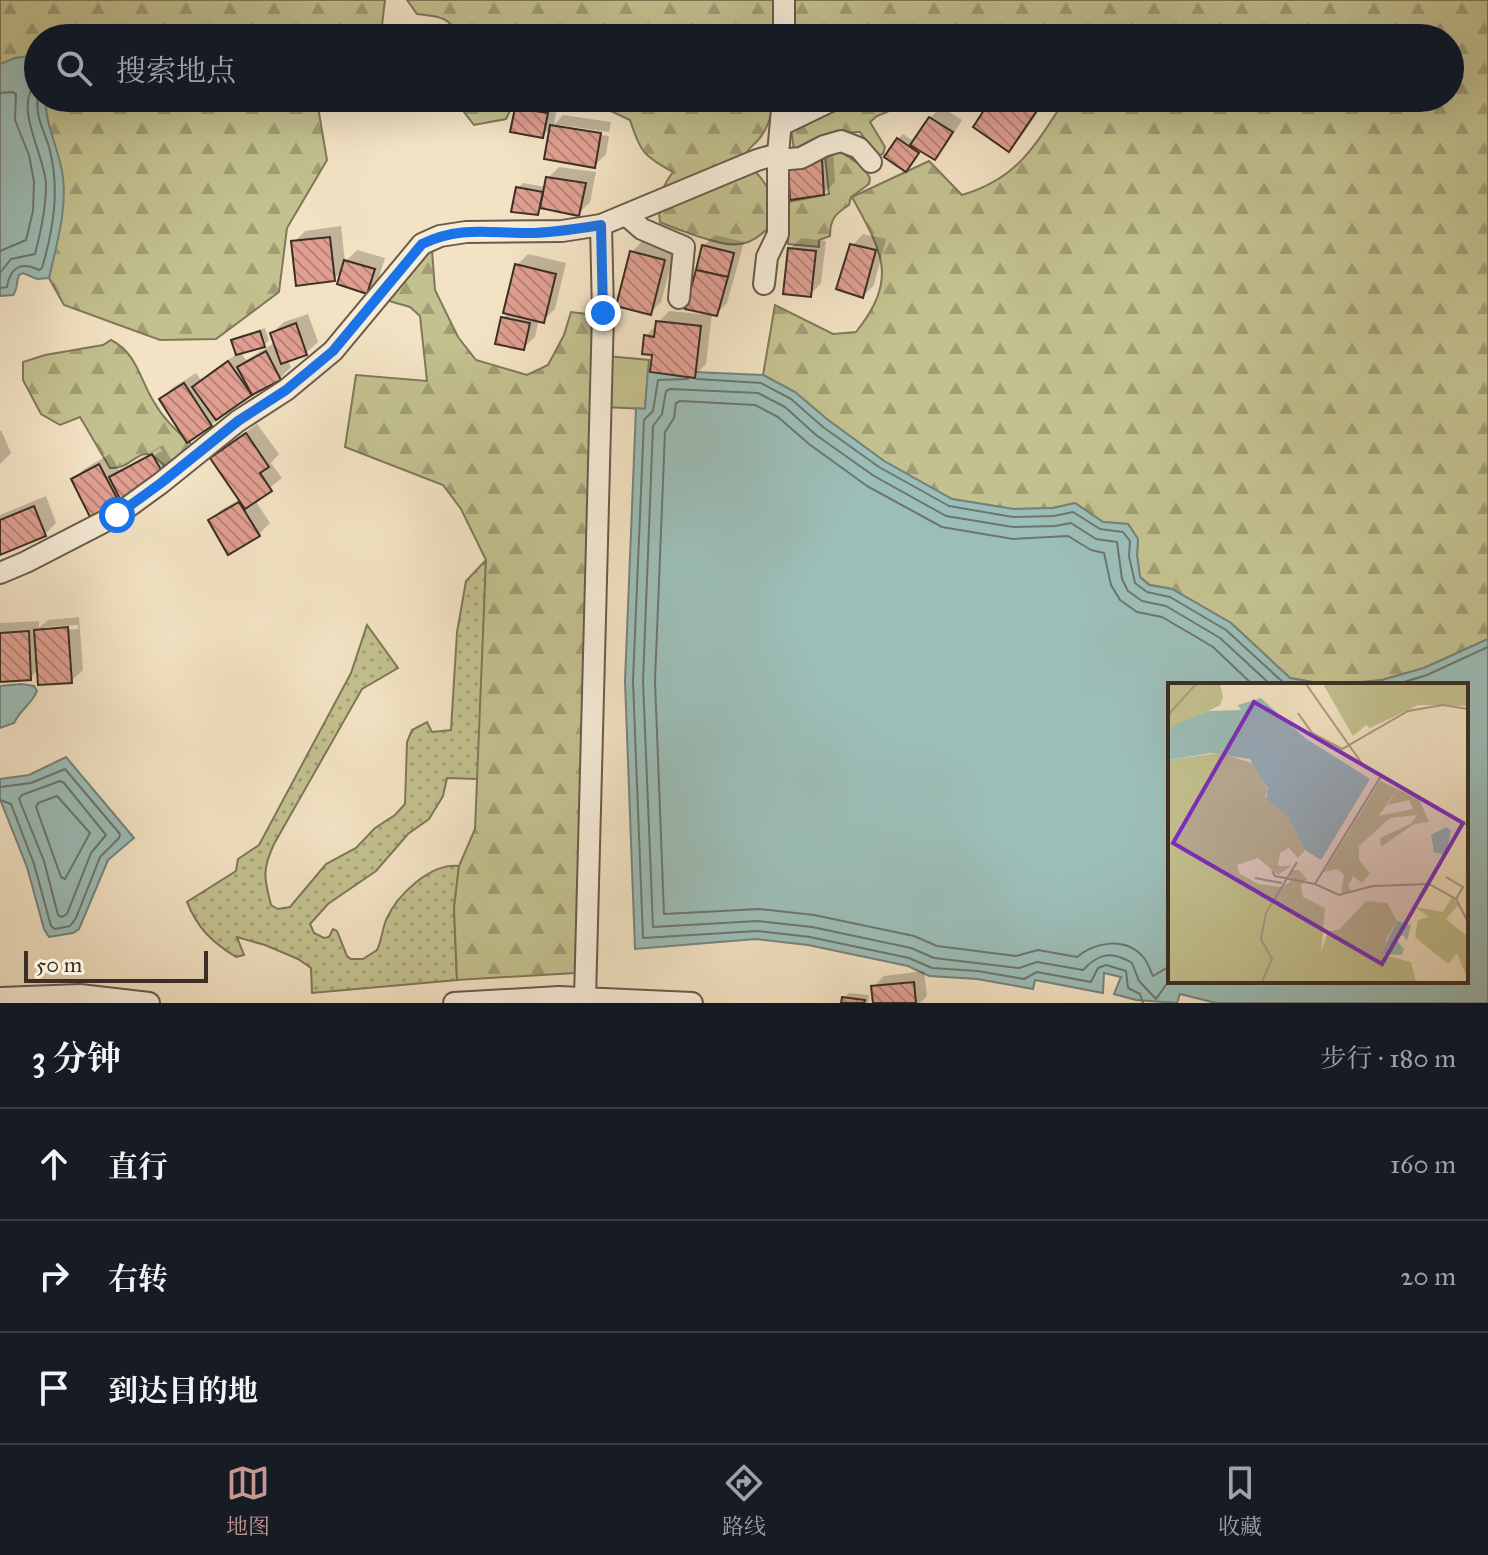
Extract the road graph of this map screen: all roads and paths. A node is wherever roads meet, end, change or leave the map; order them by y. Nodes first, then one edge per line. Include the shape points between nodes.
1 (784, 0) edge
2 (784, 24) edge
3 (782, 112) edge
4 (808, 112) edge
5 (781, 125) junction
6 (778, 157) junction
7 (871, 162) dead end
8 (626, 215) junction
9 (601, 225) junction
10 (642, 229) junction
11 (602, 251) junction
12 (764, 284) dead end
13 (679, 298) dead end
14 (0, 573) edge
15 (0, 998) edge
16 (585, 999) junction
17 (149, 1003) edge
18 (454, 1003) edge
19 (692, 1003) edge

1 - 2 street
3 - 5 street
4 - 5 street
5 - 6 street
6 - 7 street via 801,158 841,141 859,148
6 - 8 street via 722,172
6 - 12 street via 778,234 767,257
8 - 9 street
8 - 10 street
9 - 11 street
9 - 14 street via 549,232 466,232 422,244 333,351 286,390 117,515
10 - 11 street via 621,231
10 - 13 street via 684,247
11 - 16 street
15 - 17 street via 80,995
16 - 18 street
16 - 19 street

